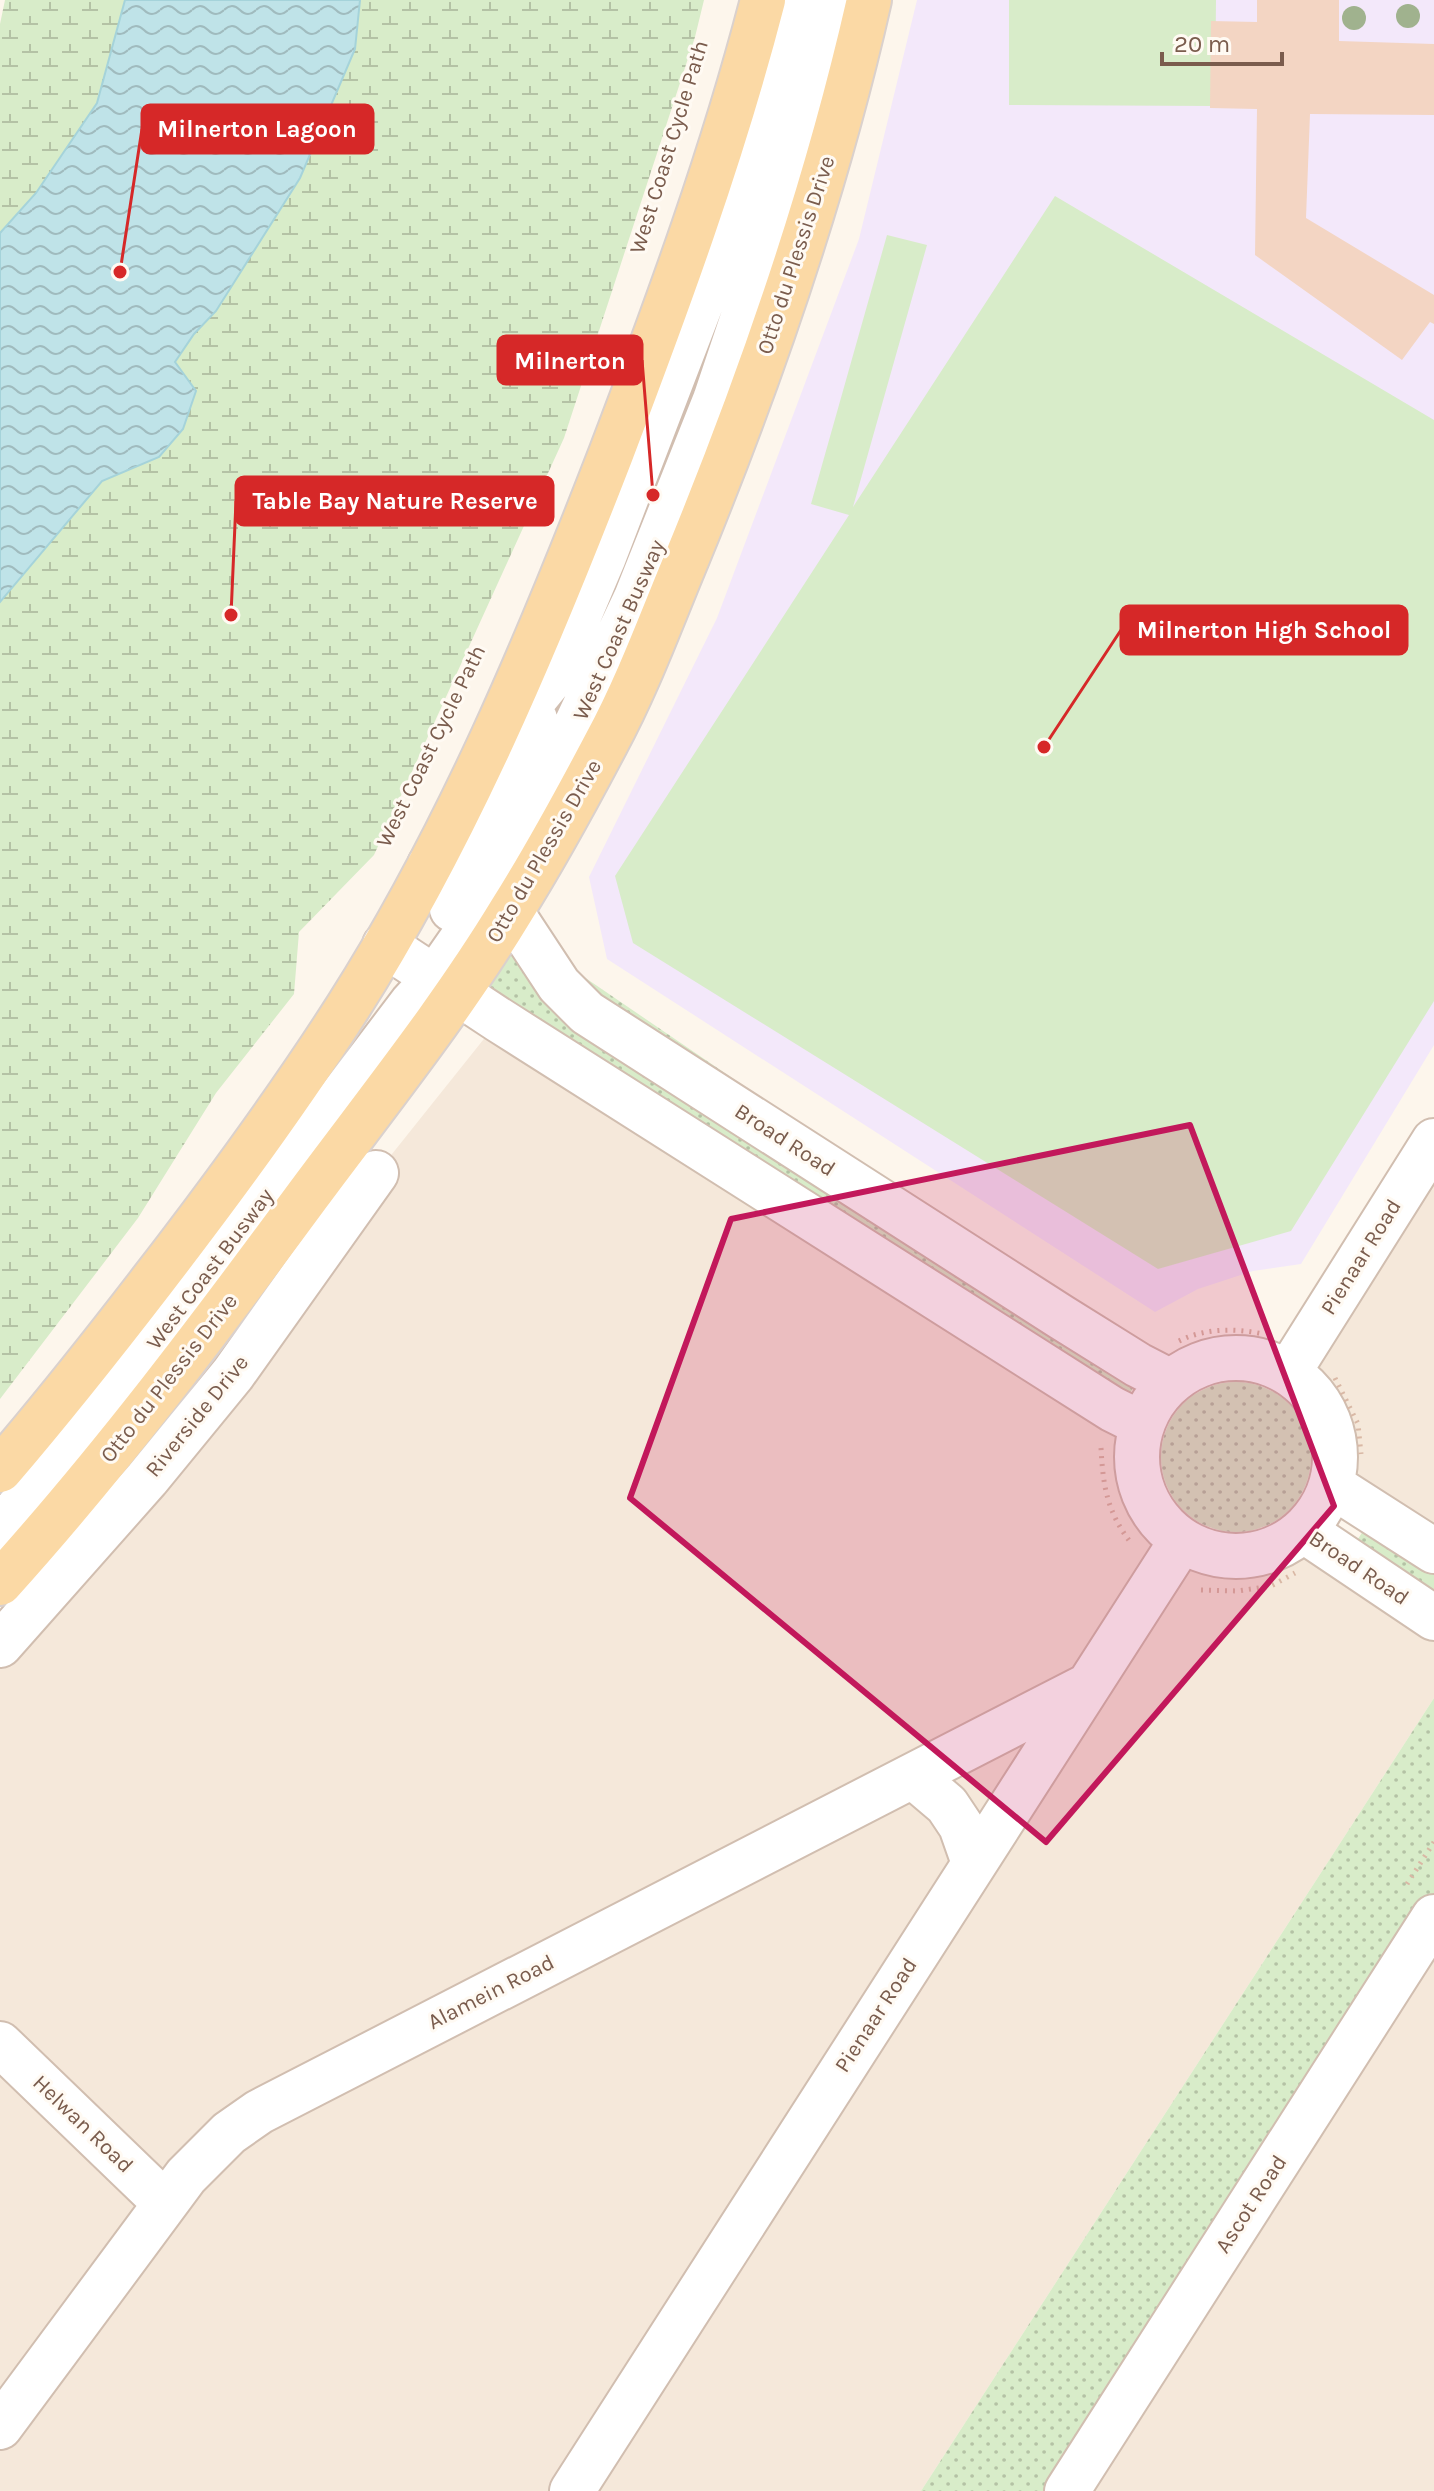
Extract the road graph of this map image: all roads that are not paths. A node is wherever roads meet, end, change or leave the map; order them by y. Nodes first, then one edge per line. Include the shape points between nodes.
1 (763, 0) edge
2 (797, 0) edge
3 (837, 0) edge
4 (869, 0) edge
5 (554, 675) junction
6 (484, 761) junction
7 (473, 891) junction
8 (385, 945) junction
9 (432, 986) junction
10 (756, 1122) junction
11 (1434, 1141) edge
12 (724, 1163) junction
13 (376, 1173) dead end
14 (1288, 1373) junction
15 (1171, 1382) junction
16 (1142, 1424) junction
17 (0, 1470) edge
18 (1331, 1485) junction
19 (0, 1528) edge
20 (1303, 1530) junction
21 (1182, 1540) junction
22 (1434, 1551) edge
23 (0, 1583) edge
24 (1434, 1618) edge
25 (0, 1645) edge
26 (1087, 1686) junction
27 (914, 1777) junction
28 (974, 1863) junction
29 (1434, 1917) edge
30 (0, 2044) edge
31 (165, 2203) junction
32 (0, 2427) edge
33 (572, 2491) edge
34 (1067, 2491) edge

1 - 6 main road, Otto du Plessis Drive via 676,284
2 - 5 street, West Coast Busway via 727,236
3 - 7 street, West Coast Busway via 782,201 673,508 549,782
4 - 7 main road, Otto du Plessis Drive via 813,207 759,370 650,648 609,739
5 - 6 street, West Coast Busway
5 - 7 street, West Coast Busway
6 - 7 main road, Otto du Plessis Drive
7 - 8 main road, Otto du Plessis Drive
7 - 9 main road, Otto du Plessis Drive
7 - 10 street, Broad Road via 587,1013
8 - 9 street
8 - 17 main road, Otto du Plessis Drive via 253,1146 66,1392
9 - 12 street
9 - 19 street, West Coast Busway via 59,1463
9 - 23 main road, Otto du Plessis Drive via 179,1369
10 - 12 street
10 - 15 street, Broad Road
11 - 14 street, Pienaar Road
12 - 16 street
13 - 25 street, Riverside Drive via 233,1374
14 - 15 street, Broad Road via 1254,1359 1227,1358 1201,1364
14 - 18 street, Broad Road via 1312,1393 1327,1416 1336,1455
15 - 16 street, Broad Road via 1157,1395
16 - 21 street, Broad Road via 1136,1459 1140,1485 1159,1521
18 - 20 street
18 - 22 street
20 - 21 street, Broad Road via 1270,1550 1244,1556 1217,1555
20 - 24 street, Broad Road
21 - 26 street, Pienaar Road
26 - 27 street, Alamein Road
26 - 28 street, Pienaar Road
27 - 28 street via 947,1805
27 - 31 street, Alamein Road via 281,2099 229,2133
28 - 33 street, Pienaar Road
29 - 34 street, Ascot Road
30 - 31 street, Helwan Road
31 - 32 street, Alamein Road

